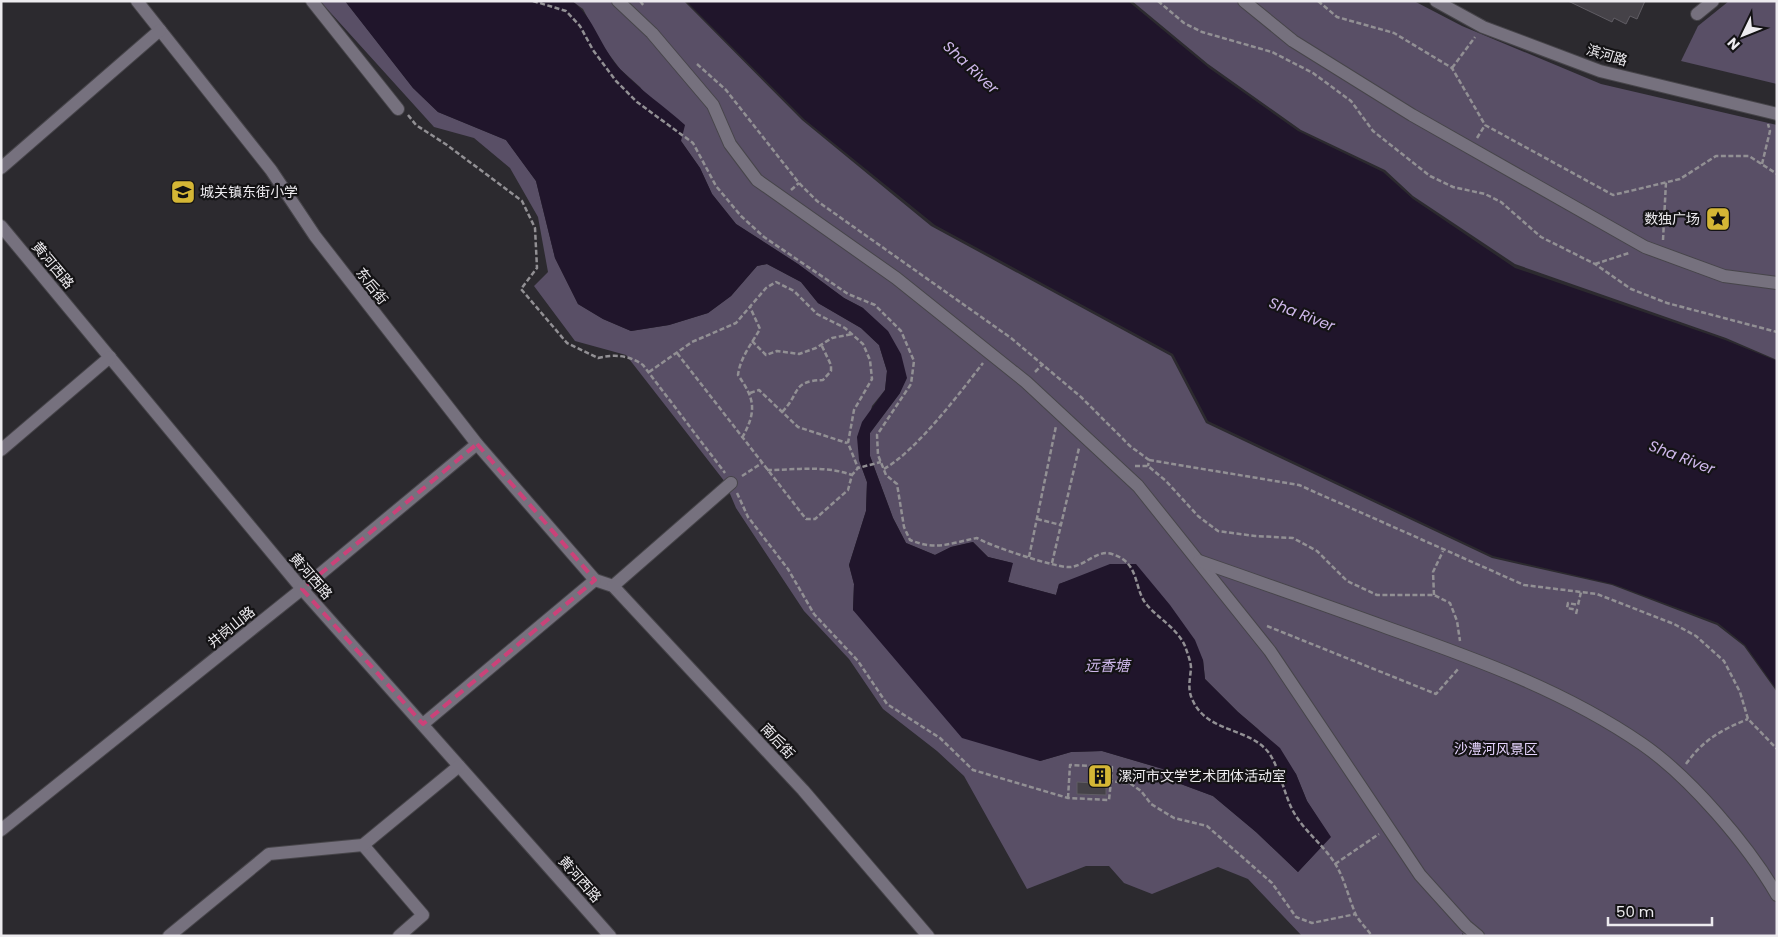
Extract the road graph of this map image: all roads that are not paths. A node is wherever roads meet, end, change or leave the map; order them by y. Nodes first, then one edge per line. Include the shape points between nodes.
1 (137, 1) edge
2 (312, 1) edge
3 (618, 1) edge
4 (1244, 1) edge
5 (1436, 1) edge
6 (1712, 1) edge
7 (1696, 14) dead end
8 (160, 30) junction
9 (398, 109) road end
10 (1772, 113) edge
11 (1, 168) edge
12 (1, 226) edge
13 (1777, 283) edge
14 (110, 357) junction
15 (477, 444) junction
16 (1, 450) edge
17 (731, 484) road end
18 (1199, 561) junction
19 (595, 580) junction
20 (613, 586) junction
21 (302, 589) junction
22 (423, 724) junction
23 (459, 766) junction
24 (1, 830) edge
25 (363, 845) junction
26 (1777, 896) edge
27 (169, 936) edge
28 (399, 936) edge
29 (610, 936) edge
30 (928, 936) edge
31 (1478, 936) edge

1 - 8 street, 东后街
2 - 9 street
3 - 18 street via 652,33 713,105 730,144 758,180 896,278 1059,412 1138,486
4 - 13 street via 1293,41 1412,115 1645,247 1724,276
5 - 10 street, 滨河路 via 1483,27 1600,71
6 - 7 street
8 - 11 street
8 - 15 street, 东后街 via 271,170 315,236
12 - 14 street, 黄河西路
14 - 16 street
14 - 21 street, 黄河西路
15 - 19 street, 东后街
15 - 21 street, 井岗山路
17 - 20 street
18 - 26 street via 1463,654 1566,699 1642,744 1679,774 1744,847
18 - 31 street via 1270,651 1420,875
19 - 20 street, 南后街
19 - 22 street
20 - 30 street, 南后街 via 803,790
21 - 22 street, 黄河西路
21 - 24 street, 井岗山路
22 - 23 street, 黄河西路
23 - 25 street
23 - 29 street, 黄河西路
25 - 27 street via 269,854
25 - 28 street via 423,915

